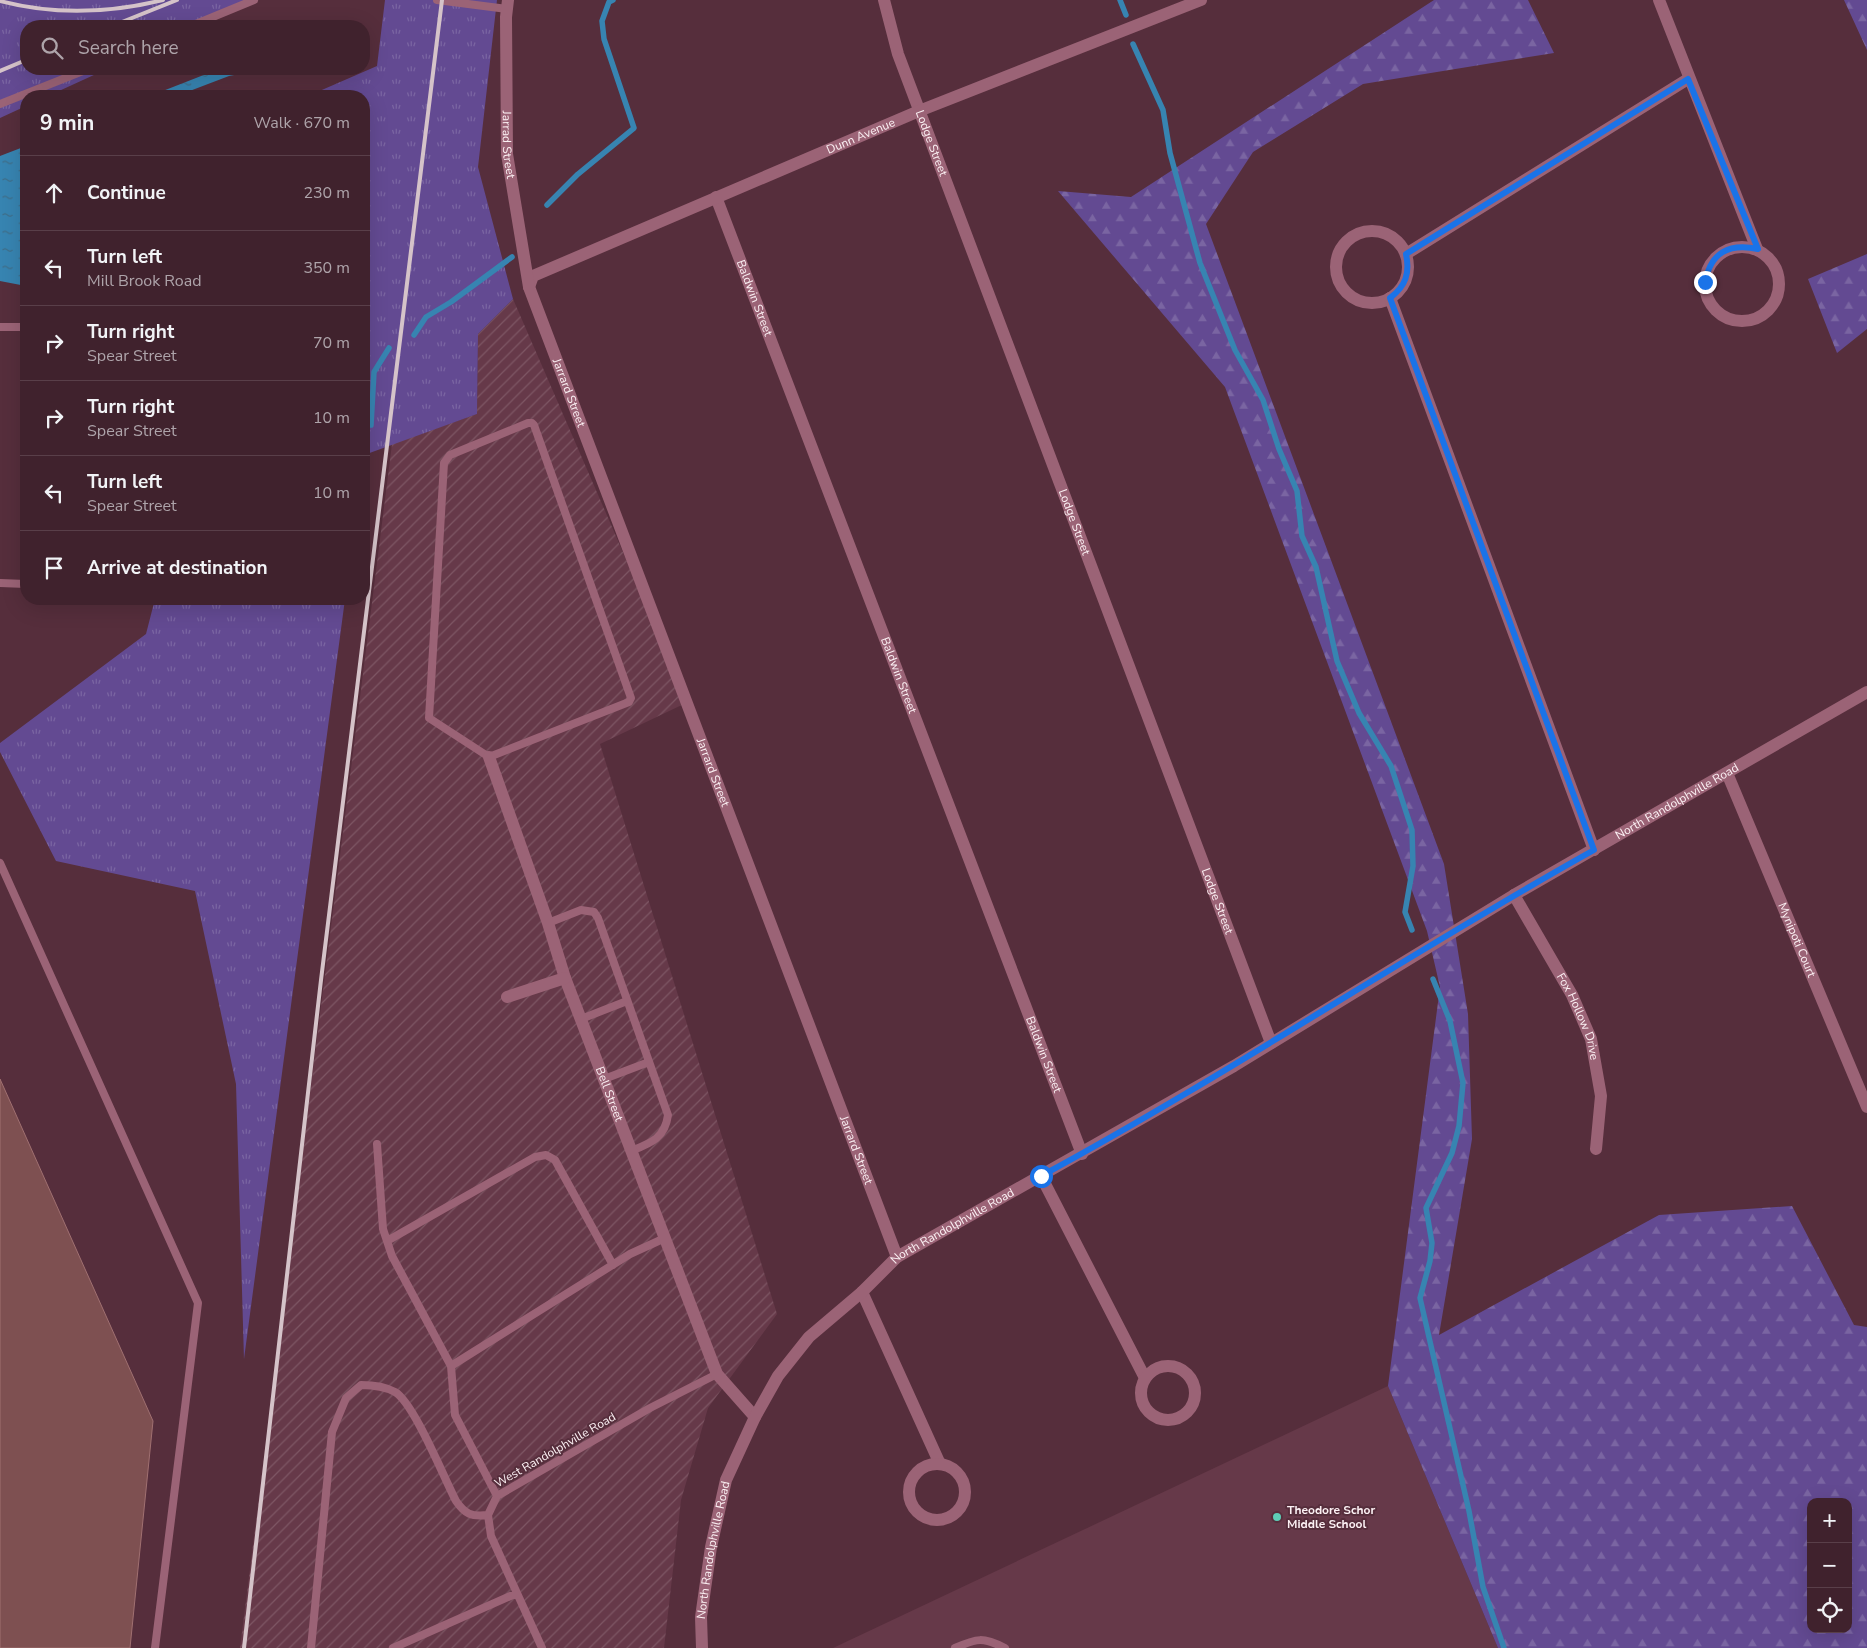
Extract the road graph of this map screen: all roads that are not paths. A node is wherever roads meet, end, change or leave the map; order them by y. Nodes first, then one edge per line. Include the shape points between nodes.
1 (254, 0) edge
2 (437, 0) edge
3 (884, 0) edge
4 (1201, 0) edge
5 (1659, 0) edge
6 (508, 4) edge
7 (206, 20) edge
8 (73, 75) edge
9 (1688, 79) junction
10 (35, 90) edge
11 (20, 96) edge
12 (0, 104) edge
13 (919, 111) junction
14 (716, 197) junction
15 (1758, 249) junction
16 (1406, 254) junction
17 (529, 287) junction
18 (1390, 298) junction
19 (0, 327) edge
20 (20, 327) edge
21 (0, 583) edge
22 (20, 584) edge
23 (1867, 692) edge
24 (489, 757) junction
25 (1727, 773) junction
26 (1594, 850) junction
27 (0, 863) edge
28 (1514, 895) junction
29 (548, 923) junction
30 (566, 978) junction
31 (507, 997) dead end
32 (627, 1001) junction
33 (581, 1019) junction
34 (1271, 1043) junction
35 (649, 1062) junction
36 (604, 1079) junction
37 (1867, 1107) edge
38 (377, 1144) dead end
39 (1596, 1149) dead end
40 (632, 1150) junction
41 (1082, 1154) junction
42 (1041, 1176) junction
43 (665, 1238) junction
44 (387, 1241) junction
45 (897, 1257) junction
46 (613, 1265) junction
47 (862, 1292) junction
48 (451, 1366) junction
49 (717, 1374) junction
50 (1145, 1378) junction
51 (755, 1417) junction
52 (940, 1464) junction
53 (497, 1496) junction
54 (488, 1515) junction
55 (515, 1594) junction
56 (156, 1648) edge
57 (311, 1648) edge
58 (393, 1648) edge
59 (542, 1648) edge
60 (702, 1648) edge
61 (955, 1648) edge
62 (1005, 1648) edge

1 - 7 lane
2 - 6 lane
3 - 13 street, Lodge Street via 898,54
4 - 13 street, Dunn Avenue
5 - 9 street
6 - 17 street, Jarrad Street via 507,154
8 - 10 lane
9 - 15 street
9 - 16 street
11 - 12 lane
13 - 14 street, Dunn Avenue
13 - 34 street, Lodge Street
14 - 17 street, Dunn Avenue via 533,276
14 - 41 street, Baldwin Street
15 - 15 street via 1732,248 1717,257 1707,271 1706,294 1711,305 1729,319 1749,321 1760,317 1776,300 1780,289 1776,266
16 - 18 street via 1406,279
16 - 18 street via 1389,235 1377,231 1353,235 1338,253 1336,275 1348,294 1357,301 1368,303 1380,303
17 - 45 street, Jarrard Street
18 - 26 street
19 - 20 lane
21 - 22 lane
23 - 25 street, North Randolphville Road
24 - 24 lane via 629,702 631,698 532,423 450,455 444,463 429,718
24 - 29 street, Bell Street
25 - 26 street, North Randolphville Road
25 - 37 street, Mynipoti Court
26 - 28 street, North Randolphville Road
27 - 56 lane via 198,1303
28 - 34 street, North Randolphville Road
28 - 39 street, Fox Hollow Drive via 1572,995 1591,1039 1602,1096
29 - 30 street, Bell Street
29 - 32 lane via 581,910 594,912
30 - 31 street
30 - 33 street, Bell Street
32 - 33 lane
32 - 35 lane
33 - 36 street, Bell Street
34 - 41 street, North Randolphville Road
35 - 36 lane
35 - 40 lane via 666,1109 667,1125 653,1142
36 - 40 street, Bell Street
38 - 44 lane via 383,1229
40 - 43 street, Bell Street
41 - 42 street, North Randolphville Road
42 - 45 street, North Randolphville Road
42 - 50 street
43 - 46 lane
43 - 49 street, Bell Street
44 - 46 lane via 535,1157 546,1155 556,1160
44 - 48 lane
45 - 47 street, North Randolphville Road
46 - 48 lane
47 - 51 street, North Randolphville Road via 809,1337 778,1376
47 - 52 street
48 - 53 lane via 455,1415
49 - 51 street, Bell Street
49 - 53 lane, West Randolphville Road via 650,1408
50 - 50 street via 1141,1398 1145,1408 1154,1416 1176,1420 1193,1405 1196,1394 1194,1382 1188,1372 1178,1366 1155,1368
51 - 60 street, North Randolphville Road via 726,1480 711,1547 701,1616
52 - 52 street via 926,1466 918,1472 909,1492 918,1513 933,1520 950,1518 965,1497 961,1477
53 - 54 lane, West Randolphville Road
54 - 55 lane via 491,1536
54 - 57 lane via 474,1517 464,1512 411,1410 396,1392 379,1386 360,1385 346,1398 332,1432
55 - 58 lane
55 - 59 lane
61 - 62 lane via 972,1640 987,1639

